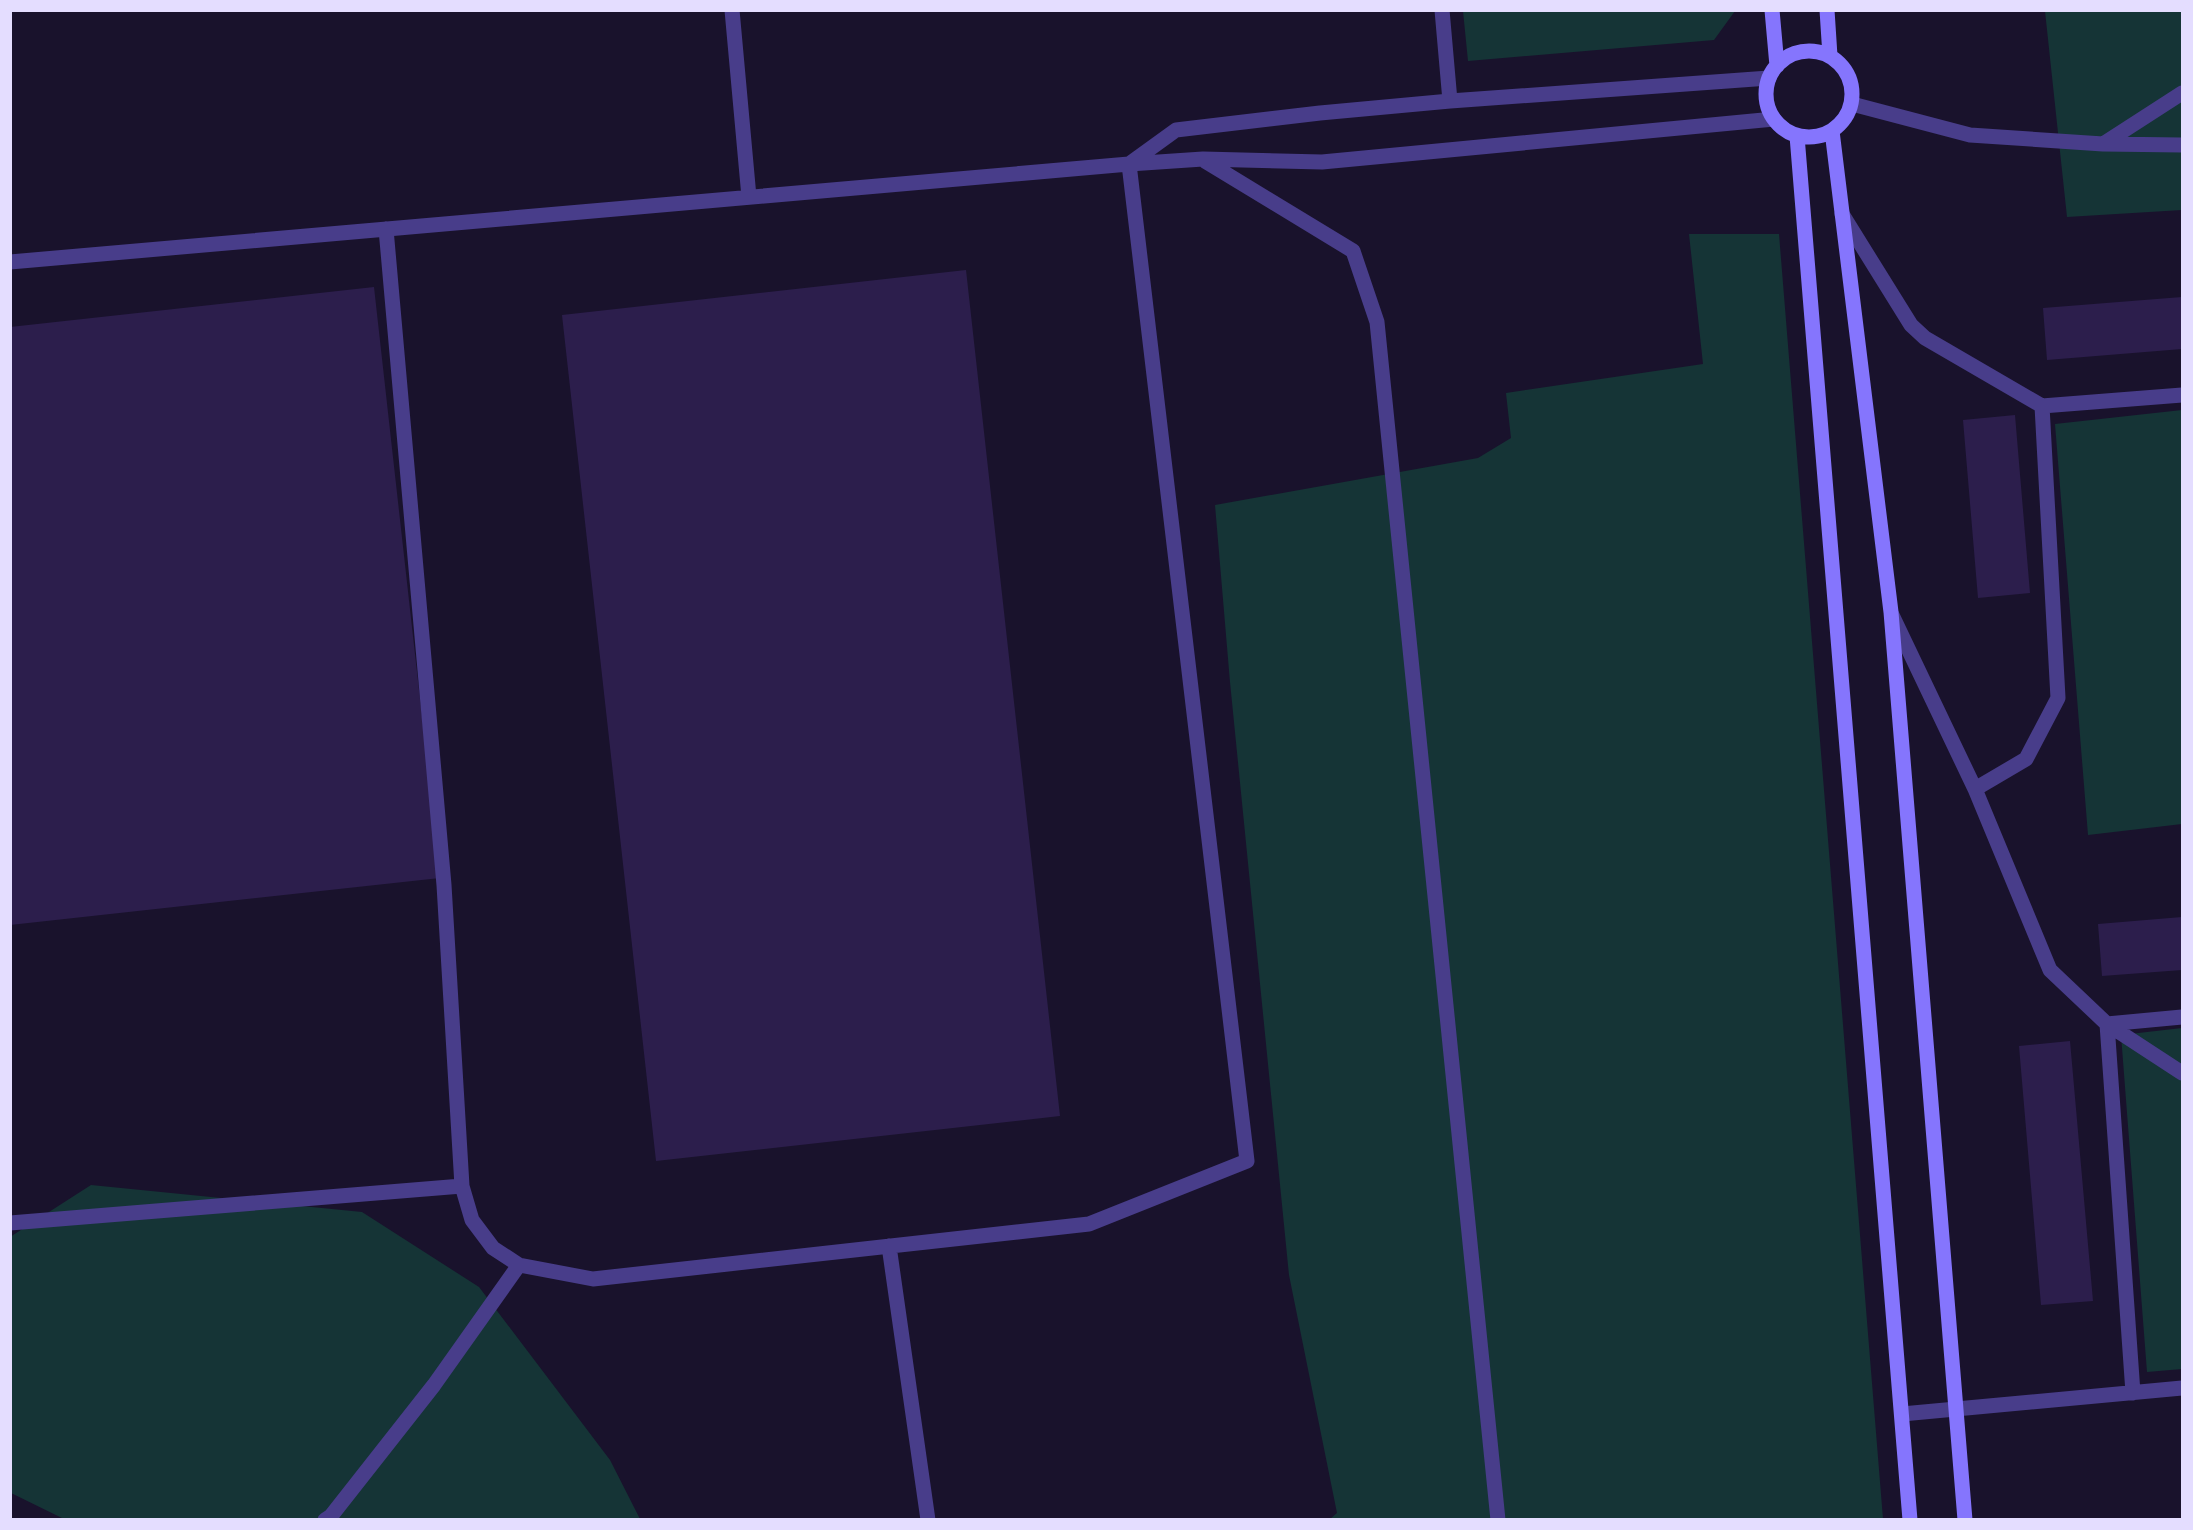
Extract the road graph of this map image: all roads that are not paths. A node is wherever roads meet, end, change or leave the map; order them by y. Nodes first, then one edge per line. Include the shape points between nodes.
1 (732, 10) edge
2 (1442, 10) edge
3 (1772, 10) edge
4 (1827, 10) edge
5 (1830, 56) junction
6 (1773, 72) junction
7 (2182, 93) edge
8 (1450, 101) junction
9 (1852, 104) junction
10 (1774, 119) junction
11 (1832, 131) junction
12 (1797, 136) junction
13 (2103, 144) junction
14 (2182, 145) edge
15 (1203, 159) junction
16 (1129, 165) junction
17 (749, 197) junction
18 (1842, 214) junction
19 (386, 229) junction
20 (10, 262) edge
21 (2182, 395) edge
22 (2042, 406) junction
23 (1891, 612) junction
24 (1975, 789) junction
25 (2182, 1017) edge
26 (2107, 1024) junction
27 (2182, 1073) edge
28 (462, 1186) junction
29 (10, 1223) edge
30 (889, 1246) junction
31 (519, 1265) junction
32 (2182, 1388) edge
33 (2133, 1393) junction
34 (1956, 1409) junction
35 (1902, 1414) junction
36 (325, 1520) edge
37 (928, 1520) edge
38 (1498, 1520) edge
39 (1910, 1520) edge
40 (1965, 1520) edge

1 - 17 street
2 - 8 street
3 - 6 street
4 - 5 street
5 - 6 street via 1802,52 1788,57
5 - 9 street via 1849,76
6 - 8 street
6 - 10 street via 1766,92 1767,106
7 - 13 street
8 - 16 street via 1176,130
9 - 11 street via 1847,117
9 - 13 street via 1971,135
10 - 12 street
10 - 15 street via 1323,162
11 - 12 street via 1811,138
11 - 18 street
12 - 35 street
13 - 14 street
15 - 16 street
15 - 38 street via 1353,250 1377,322
16 - 17 street
16 - 30 street via 1247,1161 1089,1224
17 - 19 street
18 - 22 street via 1911,326
18 - 23 street
19 - 20 street
19 - 28 street via 444,885
21 - 22 street
22 - 24 street via 2058,698 2026,759
23 - 24 street
23 - 34 street
24 - 26 street via 2050,970
25 - 26 street
26 - 27 street
26 - 33 street
28 - 29 street
28 - 31 street via 478,1230 493,1248
30 - 31 street via 593,1279
30 - 37 street
31 - 36 street via 434,1385
32 - 33 street
33 - 34 street
34 - 35 street
34 - 40 street
35 - 39 street

